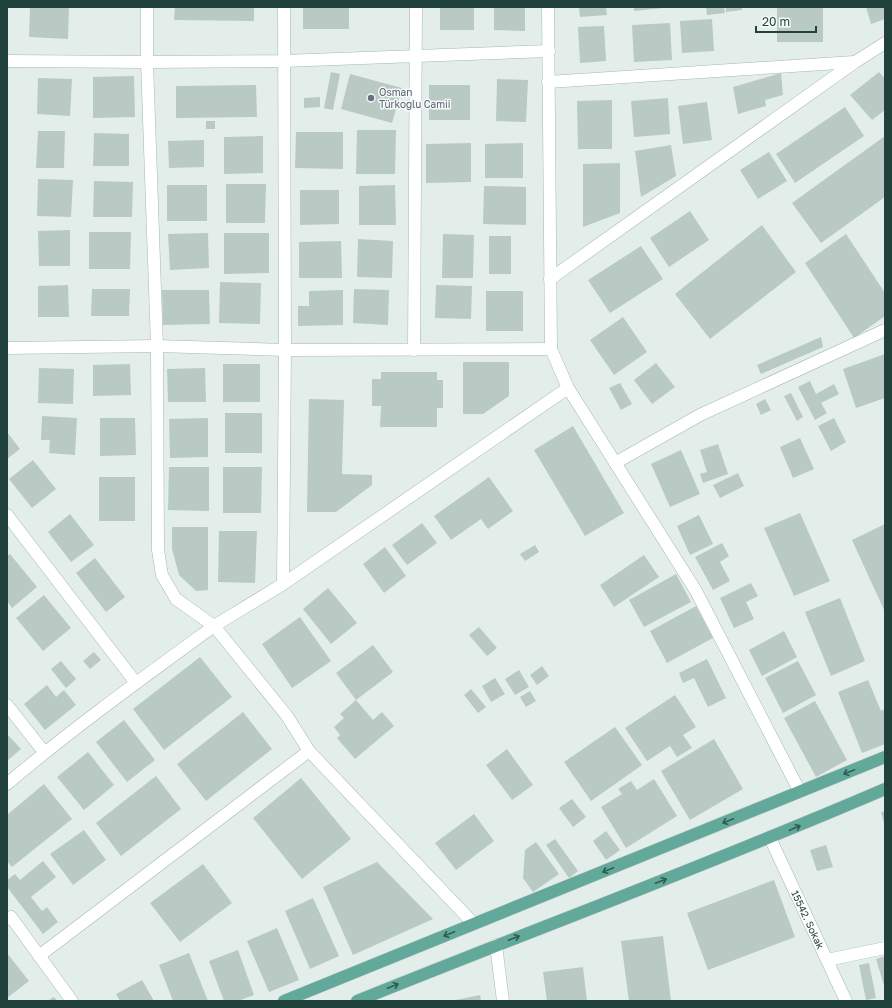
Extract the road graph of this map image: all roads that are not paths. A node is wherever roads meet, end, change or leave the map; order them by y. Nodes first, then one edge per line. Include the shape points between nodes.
1 (147, 7) edge
2 (284, 7) edge
3 (416, 7) edge
4 (548, 7) edge
5 (885, 43) edge
6 (548, 51) junction
7 (416, 56) junction
8 (7, 61) edge
9 (283, 61) junction
10 (147, 62) junction
11 (855, 62) junction
12 (548, 82) junction
13 (550, 279) junction
14 (885, 330) edge
15 (157, 346) junction
16 (7, 348) edge
17 (285, 350) junction
18 (414, 350) junction
19 (551, 350) junction
20 (568, 388) junction
21 (615, 463) junction
22 (7, 515) edge
23 (284, 584) junction
24 (214, 626) junction
25 (136, 683) junction
26 (7, 705) edge
27 (309, 751) junction
28 (44, 752) junction
29 (885, 757) edge
30 (7, 784) edge
31 (885, 789) edge
32 (800, 792) junction
33 (770, 838) junction
34 (8, 916) edge
35 (474, 924) junction
36 (496, 945) junction
37 (885, 948) edge
38 (39, 956) junction
39 (828, 960) junction
40 (72, 1001) edge
41 (284, 1001) edge
42 (357, 1001) edge
43 (503, 1001) edge
44 (846, 1001) edge

1 - 10 street
2 - 9 street
3 - 7 street
4 - 6 street
5 - 11 street
6 - 7 street
6 - 12 street
7 - 9 street
7 - 18 street
8 - 10 street
9 - 10 street
9 - 17 street
10 - 15 street
11 - 12 street
11 - 13 street
12 - 13 street
13 - 19 street
14 - 21 street via 700,415
15 - 16 street
15 - 17 street
15 - 24 street via 158,550 162,574 176,599
17 - 18 street
17 - 23 street
18 - 19 street
19 - 20 street
20 - 21 street
20 - 23 street
21 - 32 street via 696,591
22 - 25 street
23 - 24 street
24 - 25 street
24 - 27 street via 287,716
25 - 28 street
26 - 28 street
27 - 35 street
27 - 38 street
28 - 30 street
29 -> 32 main road
33 -> 31 main road
32 -> 35 main road
36 -> 33 main road
33 - 39 street, 15542. Sokak
34 - 38 street
35 -> 41 main road
42 -> 36 main road
36 - 43 street
37 - 39 street
38 - 40 street
39 - 44 street, 15542. Sokak

